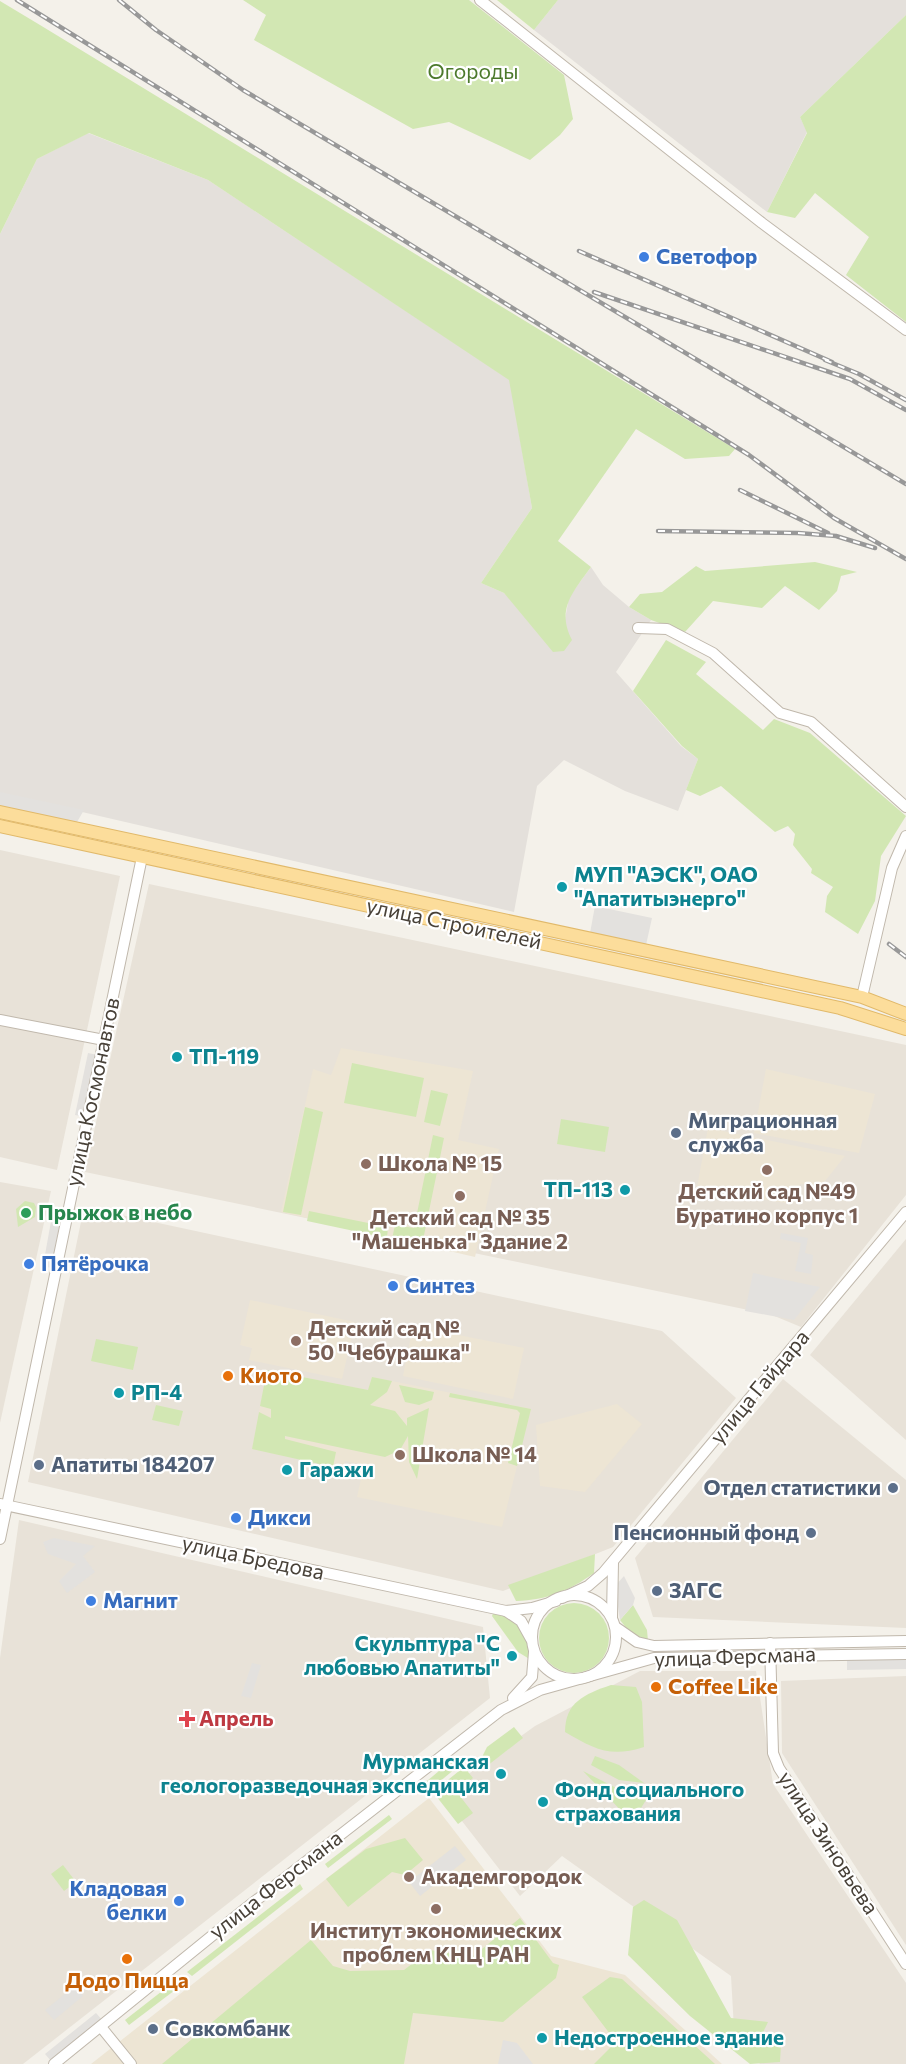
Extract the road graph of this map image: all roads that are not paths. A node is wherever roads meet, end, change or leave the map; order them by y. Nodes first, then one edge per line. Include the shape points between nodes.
1 (480, 0) edge
2 (906, 330) edge
3 (638, 628) dead end
4 (906, 807) edge
5 (0, 812) edge
6 (0, 826) edge
7 (906, 836) edge
8 (145, 842) junction
9 (142, 857) junction
10 (493, 918) junction
11 (489, 932) junction
12 (712, 966) junction
13 (708, 979) junction
14 (862, 998) junction
15 (906, 1014) edge
16 (0, 1020) edge
17 (906, 1029) edge
18 (104, 1040) junction
19 (906, 1212) edge
20 (4, 1505) edge
21 (0, 1539) edge
22 (613, 1562) junction
23 (559, 1600) junction
24 (506, 1611) junction
25 (614, 1623) junction
26 (906, 1641) edge
27 (822, 1642) junction
28 (770, 1644) junction
29 (533, 1645) junction
30 (906, 1654) edge
31 (823, 1655) junction
32 (771, 1656) junction
33 (585, 1676) junction
34 (501, 1710) junction
35 (906, 1964) edge
36 (100, 2027) junction
37 (54, 2064) edge
38 (131, 2064) edge

1 - 2 street via 762,223
3 - 4 street via 666,629 713,653 780,712 811,722
5 - 8 main road, улица Строителей
6 - 9 main road, улица Строителей
7 - 14 street via 892,868
8 - 9 main road
8 - 10 main road, улица Строителей
9 - 11 main road, улица Строителей
9 - 18 street, улица Космонавтов
10 - 11 main road
10 - 12 main road, улица Строителей
11 - 13 main road, улица Строителей
12 - 13 main road
12 - 14 main road, улица Строителей
13 - 17 main road, улица Строителей via 863,1013
14 - 15 main road, улица Строителей
16 - 18 street
18 - 20 street, улица Космонавтов
19 - 22 street, улица Гайдара
20 - 21 street, улица Космонавтов
20 - 24 street, улица Бредова
22 - 23 street, улица Гайдара via 588,1587
22 - 25 street
23 - 24 street
23 - 25 street via 575,1595 591,1597
23 - 29 street via 536,1617
24 - 29 street via 521,1622
25 - 28 street, улица Ферсмана via 637,1642 654,1646
25 - 33 street via 615,1650 607,1664
26 - 27 street, улица Ферсмана
27 - 28 street, улица Ферсмана
27 - 31 street
28 - 32 street, улица Зиновьева
29 - 33 street via 539,1660 557,1676
29 - 34 street, улица Ферсмана via 532,1677
30 - 31 street, улица Ферсмана
31 - 32 street, улица Ферсмана
32 - 33 street, улица Ферсмана via 654,1658
32 - 35 street, улица Зиновьева via 773,1753
33 - 34 street, улица Ферсмана via 540,1690
34 - 36 street, улица Ферсмана
36 - 37 street, улица Ферсмана
36 - 38 street

